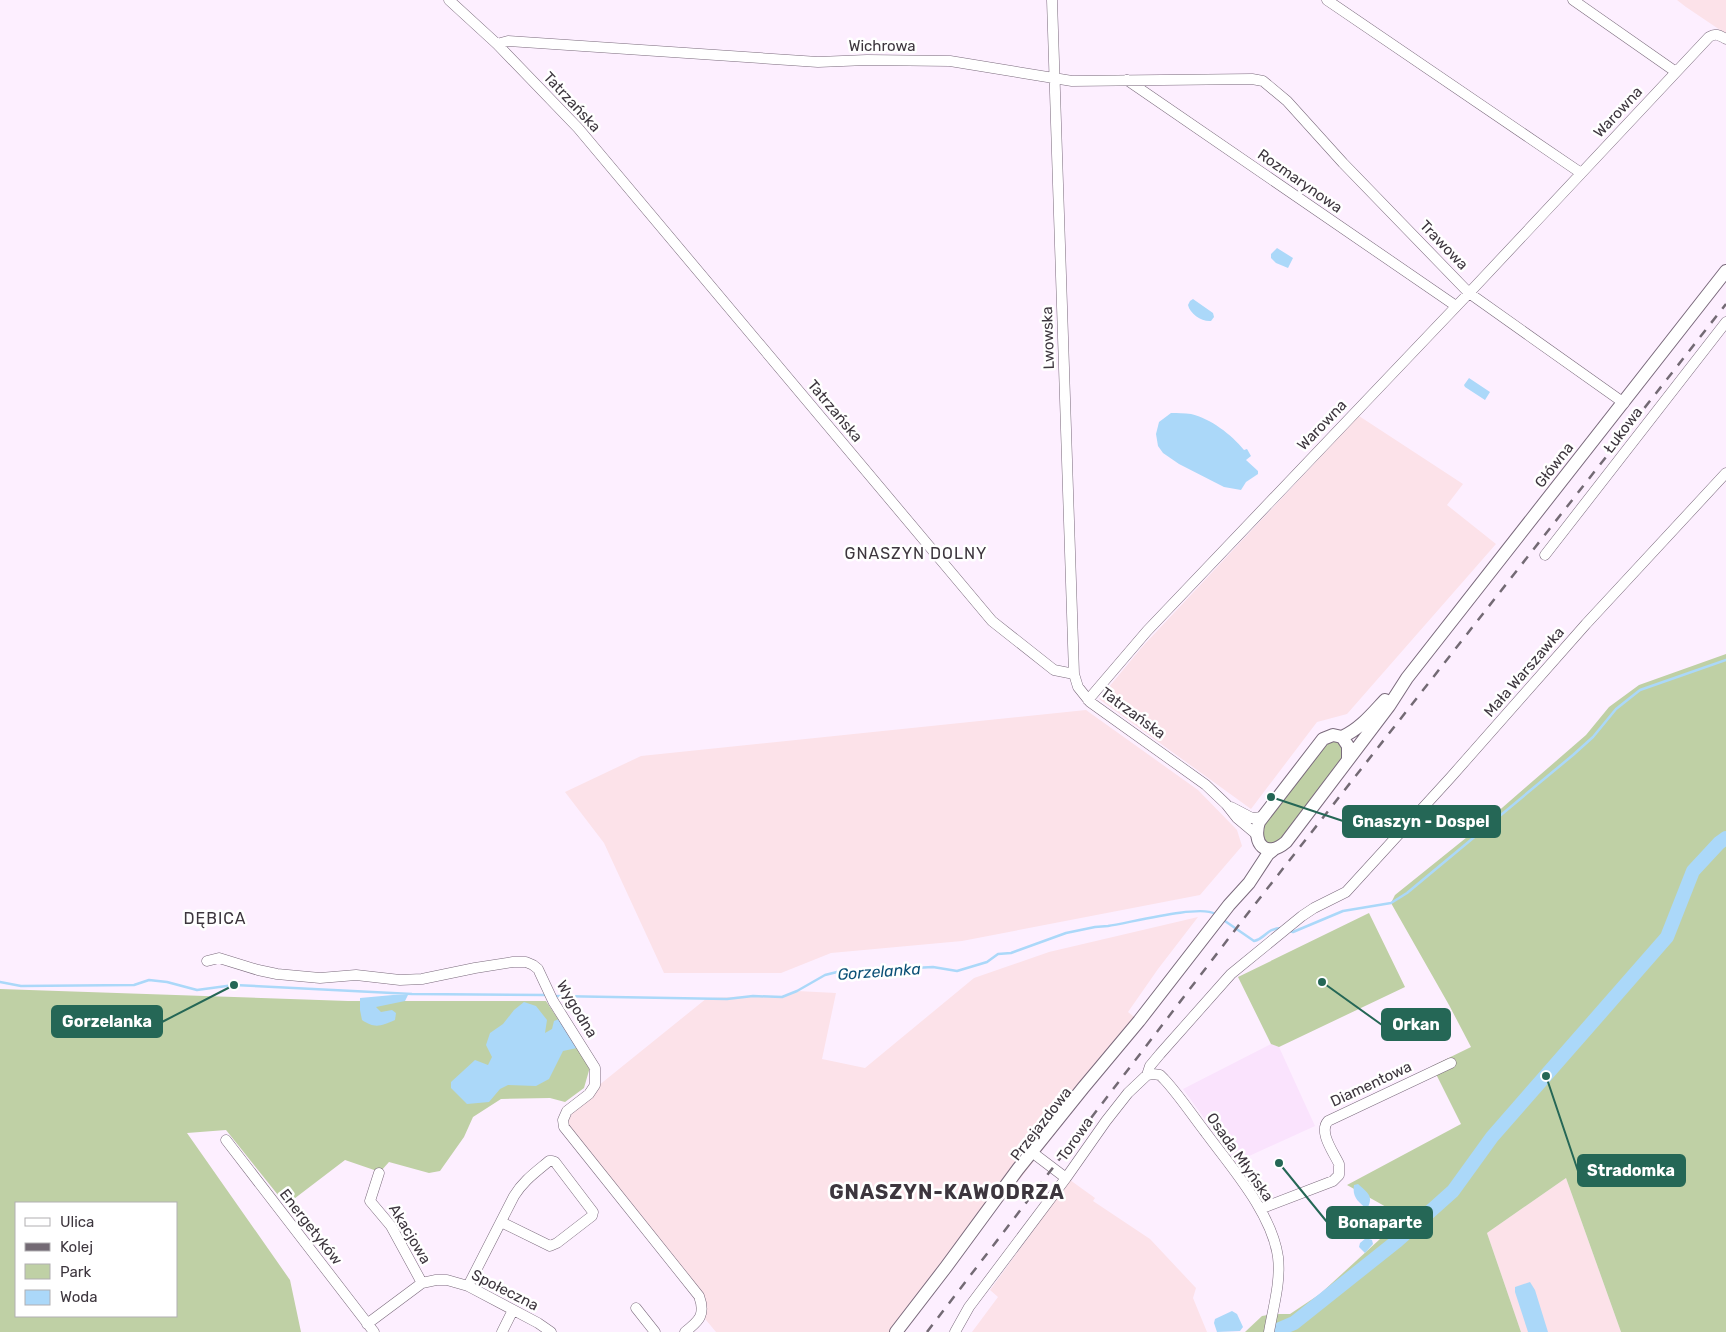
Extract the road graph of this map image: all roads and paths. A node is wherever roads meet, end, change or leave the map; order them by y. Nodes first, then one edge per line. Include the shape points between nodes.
1 (449, 0) edge
2 (1052, 0) edge
3 (1327, 0) edge
4 (1574, 0) edge
5 (1726, 39) edge
6 (497, 44) junction
7 (1676, 72) junction
8 (1055, 79) junction
9 (1128, 80) junction
10 (1265, 82) joint
11 (1581, 173) junction
12 (1726, 271) edge
13 (1469, 292) junction
14 (1456, 306) junction
15 (1726, 322) edge
16 (1624, 403) junction
17 (1726, 473) edge
18 (1545, 555) dead end
19 (1074, 674) junction
20 (1407, 678) junction
21 (1088, 700) junction
22 (1342, 737) junction
23 (1348, 759) junction
24 (1226, 804) junction
25 (1263, 817) junction
26 (1258, 839) junction
27 (1273, 850) junction
28 (1346, 892) joint
29 (1232, 902) junction
30 (207, 961) dead end
31 (1119, 1045) junction
32 (1451, 1063) dead end
33 (1147, 1075) junction
34 (226, 1140) dead end
35 (1037, 1156) junction
36 (379, 1173) dead end
37 (1066, 1178) junction
38 (1260, 1209) junction
39 (501, 1222) junction
40 (946, 1267) junction
41 (422, 1283) junction
42 (468, 1286) junction
43 (636, 1308) dead end
44 (513, 1310) junction
45 (370, 1328) edge
46 (1270, 1328) edge
47 (502, 1332) edge
48 (551, 1332) edge
49 (655, 1332) edge
50 (685, 1332) edge
51 (896, 1332) edge
52 (955, 1332) edge

1 - 6 street, Tatrzańska
2 - 8 street, Lwowska
3 - 11 street
4 - 7 street
5 - 7 street, Warowna via 1714,34 1708,37
6 - 8 street, Wichrowa via 508,41 818,62 950,61
6 - 19 street, Tatrzańska via 578,128 992,621 1054,670
7 - 11 street, Warowna
8 - 9 street, Wichrowa
8 - 19 street, Lwowska
9 - 10 street, Wichrowa via 1252,79
9 - 14 street, Rozmarynowa
10 - 13 street, Trawowa via 1287,101
11 - 13 street, Warowna
12 - 16 main road, Główna
13 - 14 street, Warowna
13 - 16 street, Trawowa
14 - 21 street, Warowna via 1147,631
15 - 18 street, Łukowa
16 - 20 main road, Główna
17 - 28 street, Mała Warszawka
19 - 21 street, Tatrzańska via 1078,687
20 - 22 main road, Główna via 1364,723
20 - 23 main road, Główna
21 - 24 street, Tatrzańska
22 - 23 main road via 1348,746
22 - 25 main road, Główna via 1333,735 1323,740
23 - 27 main road, Główna via 1286,842
24 - 25 street, Tatrzańska via 1252,818
24 - 26 street, Tatrzańska
25 - 26 main road, Przejazdowa via 1259,822
26 - 27 main road via 1268,850
26 - 29 main road, Przejazdowa via 1258,854
27 - 29 main road, Przejazdowa
28 - 33 street, Torowa via 1314,908 1231,974 1150,1066
29 - 31 main road, Przejazdowa
30 - 50 street, Wygodna via 219,958 277,974 320,978 356,975 400,980 422,980 513,962 533,965 594,1068 595,1085 589,1094 567,1111 564,1127 699,1296 700,1320
31 - 35 main road, Przejazdowa via 1089,1090
31 - 40 main road, Przejazdowa via 1018,1169
32 - 38 street, Diamentowa via 1328,1121 1324,1128 1339,1164 1337,1178
33 - 37 street, Torowa via 1128,1092
33 - 38 street, Osada Młyńska via 1160,1076 1174,1090
34 - 45 street, Energetyków
35 - 37 street
35 - 40 main road, Przejazdowa via 978,1233
36 - 41 street, Akacjowa via 370,1200 391,1226
37 - 52 street, Torowa via 969,1307
38 - 46 street, Osada Młyńska via 1278,1256
39 - 39 street via 550,1246 557,1244 593,1212 552,1160 519,1188
39 - 42 street
40 - 51 main road, Przejazdowa
41 - 42 street, Społeczna via 447,1280
41 - 45 street, Społeczna
42 - 44 street, Społeczna
43 - 49 street
44 - 47 street
44 - 48 street, Społeczna

